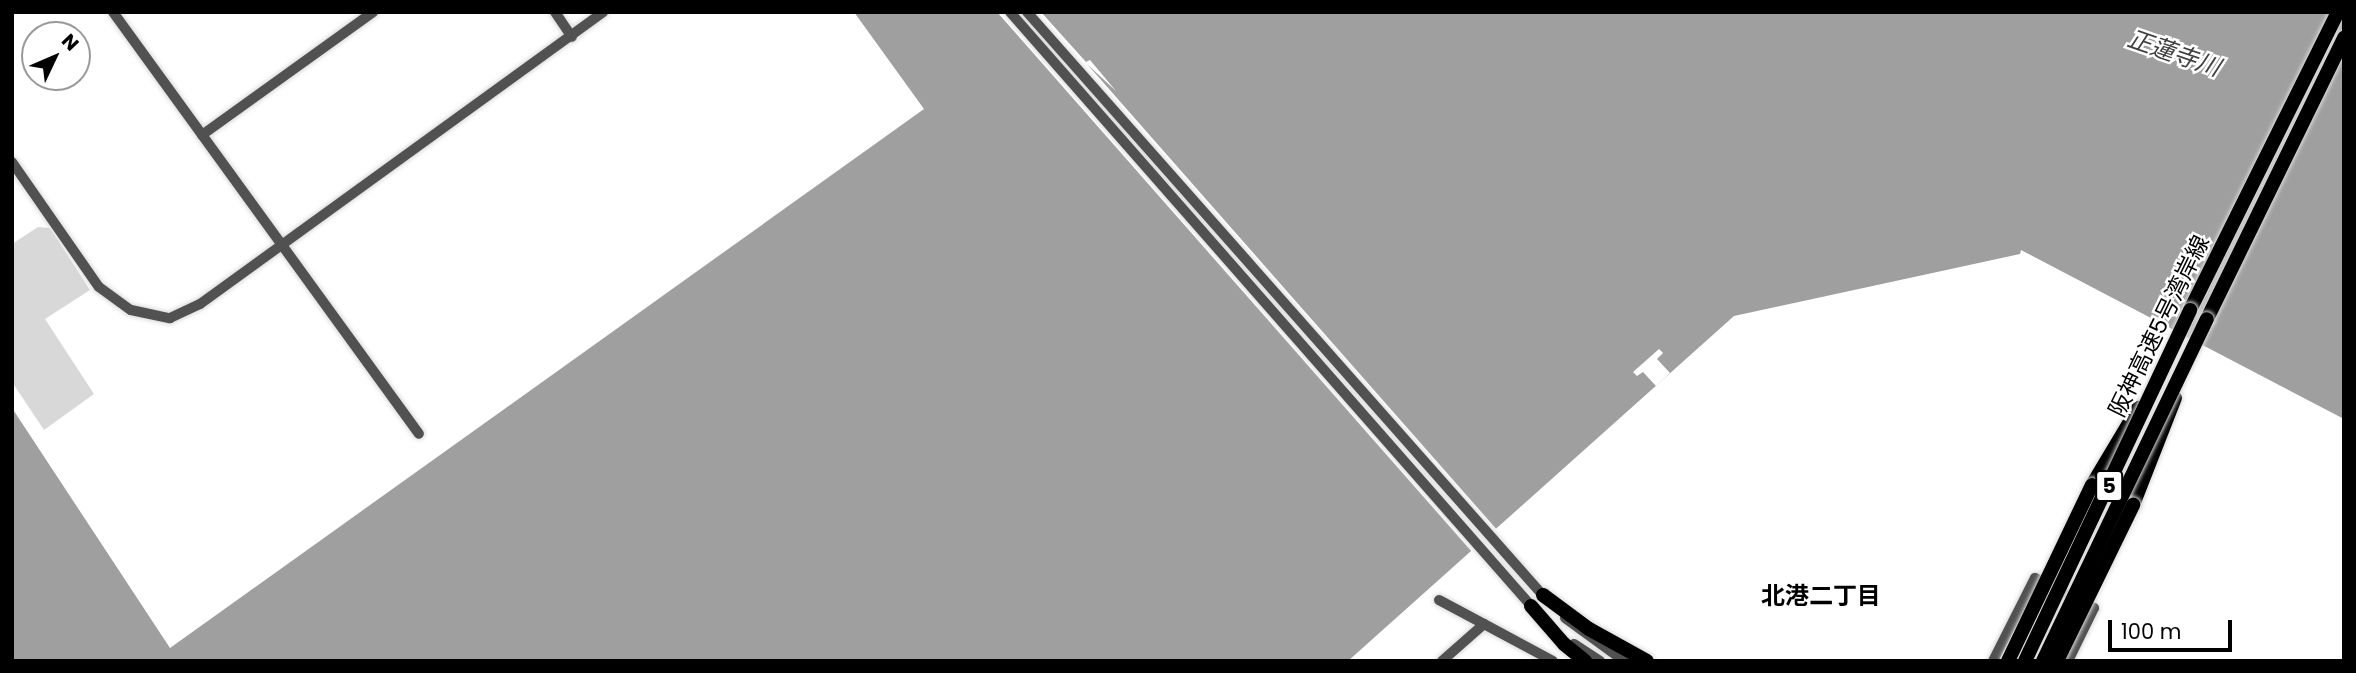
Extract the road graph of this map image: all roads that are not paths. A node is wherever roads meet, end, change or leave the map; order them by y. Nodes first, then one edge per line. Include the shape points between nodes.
1 (113, 12) edge
2 (373, 12) edge
3 (555, 12) edge
4 (604, 12) edge
5 (1010, 12) edge
6 (1027, 12) edge
7 (2338, 12) edge
8 (572, 37) junction
9 (2344, 38) edge
10 (202, 135) junction
11 (12, 162) edge
12 (281, 246) junction
13 (2165, 362) junction
14 (2184, 370) junction
15 (419, 435) dead end
16 (1543, 595) junction
17 (1439, 600) dead end
18 (1531, 606) junction
19 (1484, 624) junction
20 (1442, 661) edge
21 (1553, 661) edge
22 (1585, 661) edge
23 (1600, 661) edge
24 (1624, 661) edge
25 (1647, 661) edge
26 (1993, 661) edge
27 (2008, 661) edge
28 (2025, 661) edge
29 (2043, 661) edge
30 (2057, 661) edge
31 (2068, 661) edge

1 - 10 street
2 - 10 street
3 - 8 street
4 - 8 street
5 - 18 street
6 - 16 street
7 - 13 highway, 阪神高速5号湾岸線 / 5, bridge
8 - 12 street
9 - 14 highway, 阪神高速5号湾岸線 / 5, bridge
10 - 12 street
11 - 12 street via 84,269 110,297 131,310 170,318 186,313
12 - 15 street
13 - 27 highway, 5, bridge via 2092,485
13 - 28 highway, 阪神高速5号湾岸線 / 5, bridge
14 - 29 highway, 阪神高速5号湾岸線 / 5, bridge
14 - 30 highway, 5, bridge via 2153,460
16 - 24 street via 1580,632
16 - 25 highway via 1589,629
17 - 19 street
18 - 22 highway
18 - 23 street
19 - 20 street
19 - 21 street
26 - 31 street via 2035,578 2094,608

